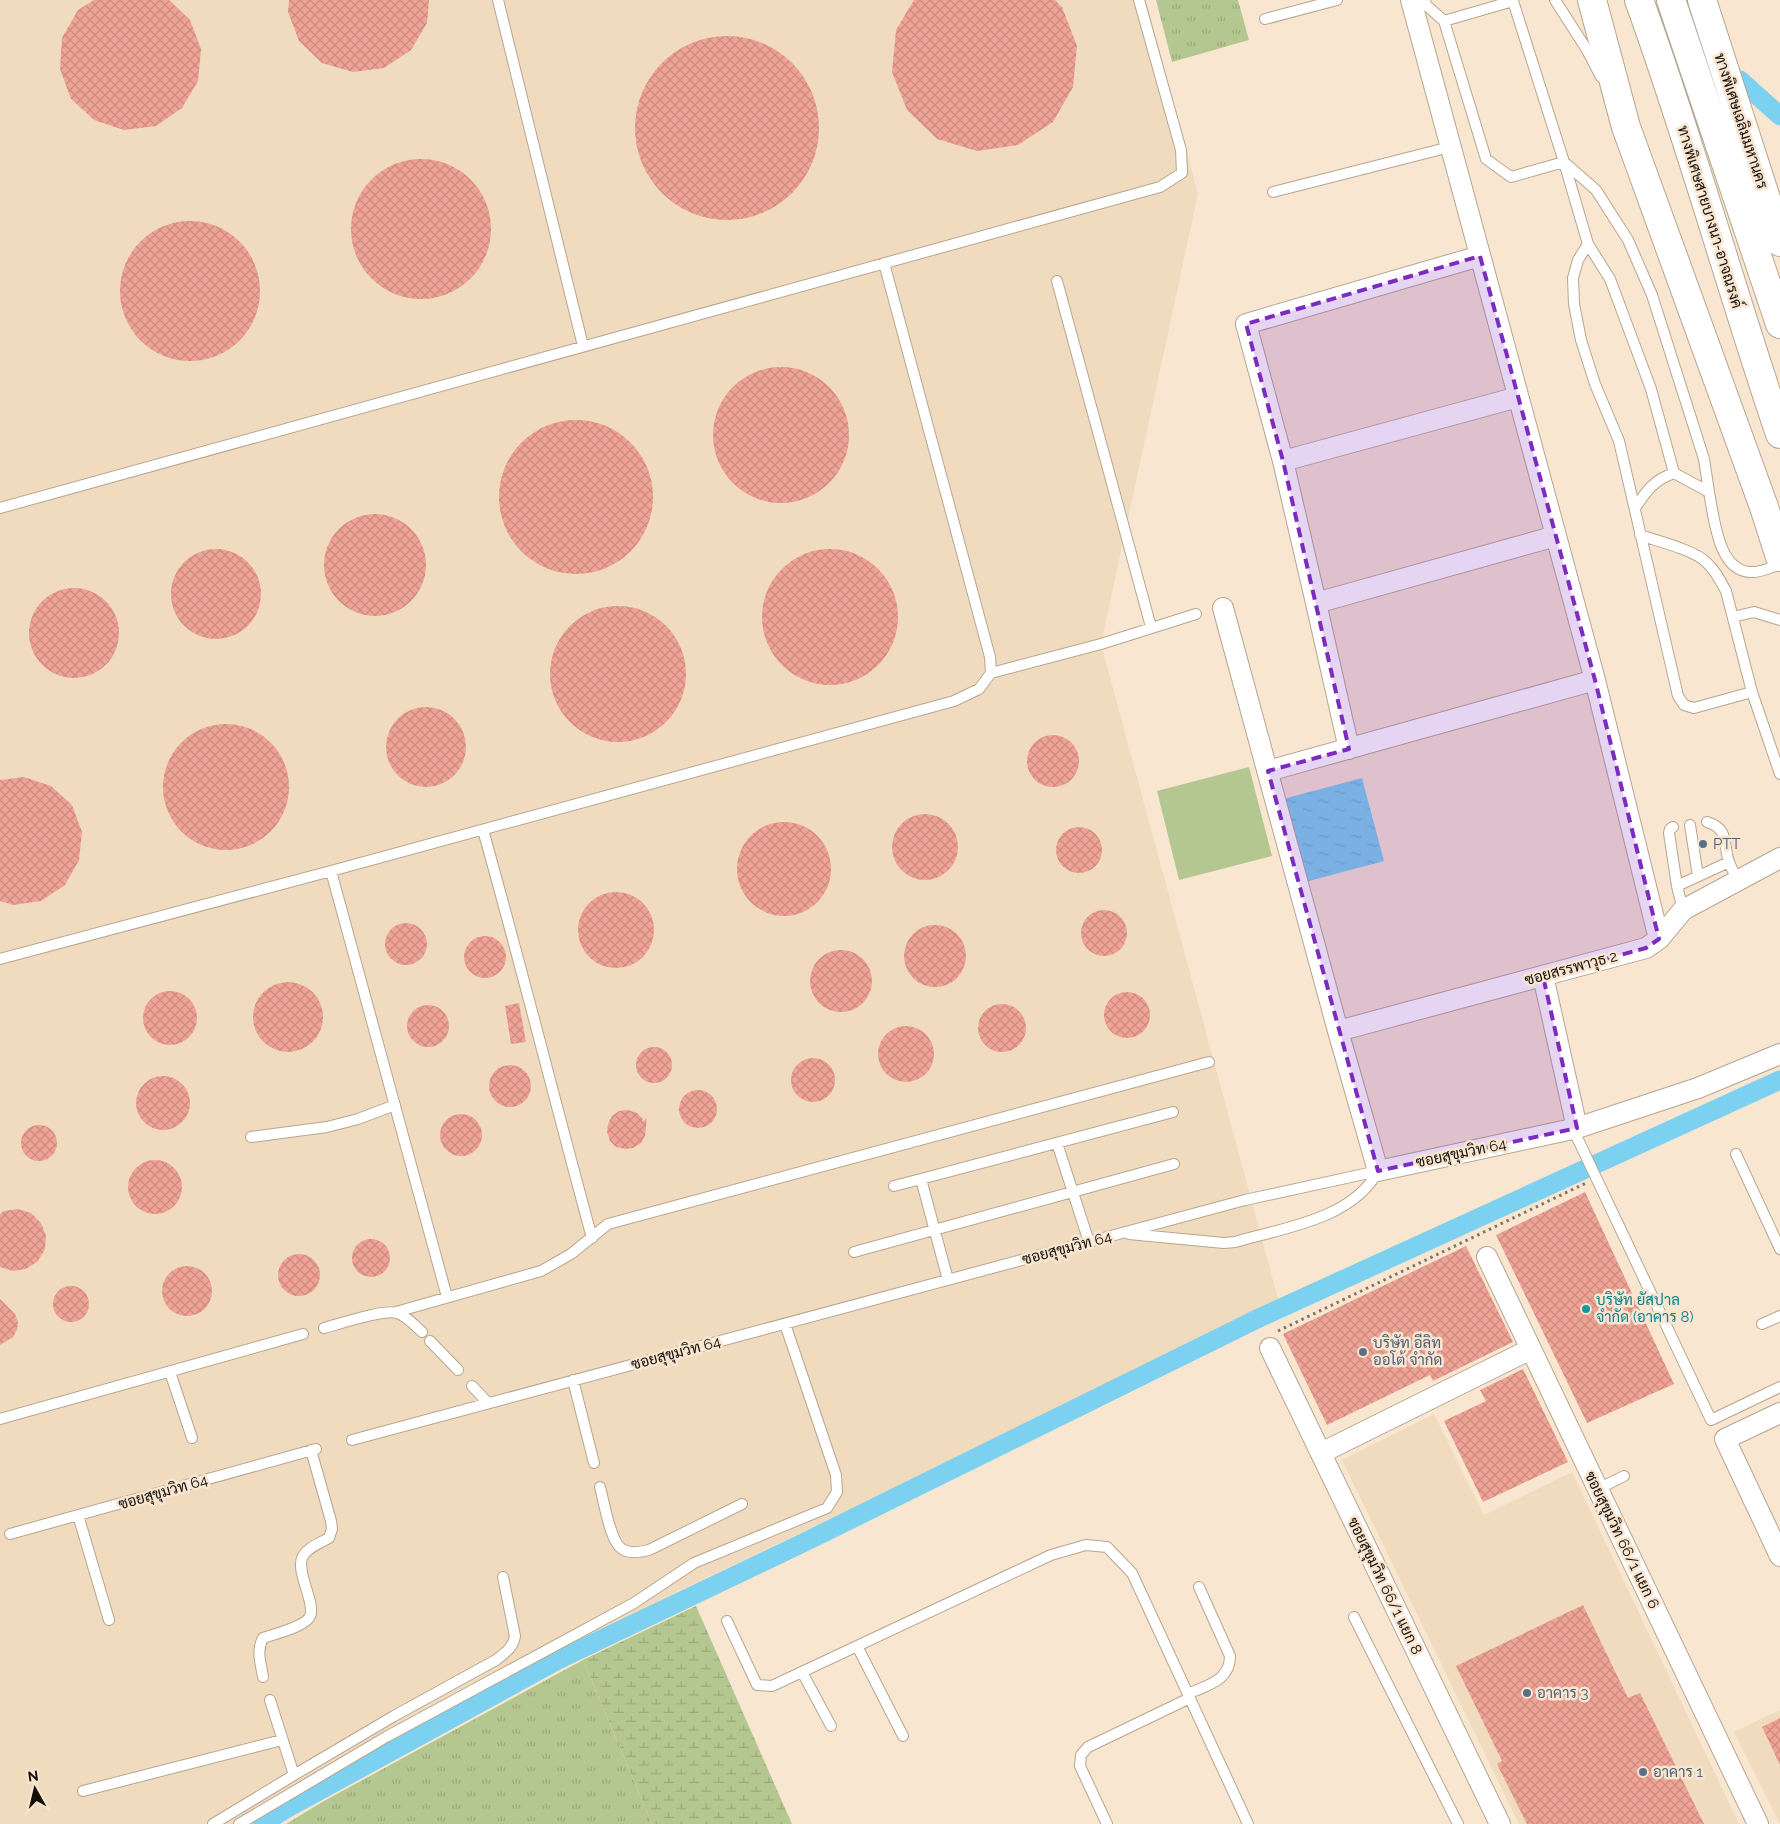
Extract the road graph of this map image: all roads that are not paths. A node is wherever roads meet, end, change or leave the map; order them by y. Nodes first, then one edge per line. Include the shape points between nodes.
1 (498, 0) edge
2 (1139, 0) edge
3 (1337, 0) edge
4 (1411, 0) edge
5 (1425, 0) edge
6 (1555, 0) edge
7 (1592, 0) edge
8 (1639, 0) edge
9 (1655, 0) edge
10 (1671, 0) edge
11 (1702, 0) edge
12 (1265, 19) dead end
13 (1444, 21) junction
14 (1626, 128) junction
15 (1450, 146) junction
16 (1564, 162) junction
17 (1273, 192) dead end
18 (1780, 242) edge
19 (1588, 244) junction
20 (1480, 256) junction
21 (884, 263) junction
22 (1058, 281) dead end
23 (1780, 324) edge
24 (583, 346) junction
25 (1780, 390) edge
26 (1518, 397) junction
27 (1780, 434) edge
28 (1283, 461) junction
29 (1674, 473) junction
30 (1709, 492) junction
31 (0, 508) edge
32 (1635, 508) junction
33 (1640, 535) junction
34 (1556, 536) junction
35 (1720, 545) junction
36 (1780, 557) edge
37 (1705, 560) junction
38 (1780, 564) edge
39 (1316, 603) junction
40 (1223, 608) dead end
41 (1196, 614) dead end
42 (1733, 617) junction
43 (1780, 620) edge
44 (1152, 627) junction
45 (991, 673) junction
46 (1595, 680) junction
47 (1752, 692) junction
48 (1349, 749) junction
49 (1268, 771) junction
50 (1780, 774) edge
51 (1708, 822) dead end
52 (1690, 825) dead end
53 (1673, 828) dead end
54 (483, 830) junction
55 (1780, 858) edge
56 (1729, 862) junction
57 (331, 871) junction
58 (1698, 876) junction
59 (1738, 880) junction
60 (1677, 886) junction
61 (1682, 910) junction
62 (1658, 939) junction
63 (0, 959) edge
64 (1543, 976) junction
65 (1338, 1031) junction
66 (1780, 1054) edge
67 (1209, 1062) dead end
68 (395, 1105) junction
69 (1173, 1112) dead end
70 (1575, 1128) junction
71 (251, 1137) dead end
72 (1057, 1143) junction
73 (1736, 1154) dead end
74 (1174, 1164) dead end
75 (1378, 1170) junction
76 (922, 1179) junction
77 (894, 1186) dead end
78 (1072, 1190) junction
79 (934, 1229) junction
80 (1120, 1234) junction
81 (592, 1238) junction
82 (1089, 1242) junction
83 (1780, 1249) edge
84 (854, 1252) dead end
85 (1487, 1257) dead end
86 (948, 1280) junction
87 (447, 1298) junction
88 (396, 1312) junction
89 (1780, 1316) edge
90 (785, 1324) junction
91 (1762, 1324) dead end
92 (324, 1328) dead end
93 (422, 1332) dead end
94 (304, 1334) dead end
95 (430, 1341) dead end
96 (1270, 1348) road end
97 (1531, 1349) junction
98 (458, 1370) dead end
99 (170, 1372) junction
100 (573, 1380) junction
101 (472, 1386) dead end
102 (1780, 1387) edge
103 (488, 1402) junction
104 (1780, 1413) edge
105 (0, 1419) edge
106 (192, 1438) dead end
107 (352, 1440) dead end
108 (1321, 1453) junction
109 (594, 1463) dead end
110 (1624, 1476) dead end
111 (600, 1487) dead end
112 (1598, 1489) junction
113 (742, 1504) dead end
114 (78, 1515) junction
115 (10, 1534) dead end
116 (1780, 1556) edge
117 (503, 1577) dead end
118 (1199, 1587) dead end
119 (1354, 1617) dead end
120 (109, 1620) dead end
121 (727, 1621) dead end
122 (856, 1646) junction
123 (802, 1672) junction
124 (264, 1677) dead end
125 (1189, 1696) junction
126 (270, 1700) dead end
127 (831, 1726) dead end
128 (903, 1736) dead end
129 (282, 1740) junction
130 (294, 1775) junction
131 (83, 1791) dead end
132 (213, 1824) edge
133 (238, 1824) edge
134 (1107, 1824) edge
135 (1248, 1824) edge
136 (1458, 1824) edge
137 (1500, 1824) edge
138 (1758, 1824) edge

1 - 24 lane
2 - 21 lane via 1181,150 1182,173 1160,188
3 - 12 lane
4 - 15 street
5 - 13 lane via 1426,5
6 - 14 lane via 1587,50
7 - 14 highway
8 - 27 highway, ทางพิเศษสายบางนา-อาจณรงค์ via 1661,59
9 - 25 highway
10 - 23 highway, ทางพิเศษสายบางนา-อาจณรงค์
11 - 18 highway, ทางพิเศษเฉลิมมหานคร
13 - 16 lane via 1486,159 1510,177
13 - 16 lane via 1513,1
14 - 36 highway
15 - 17 lane
15 - 20 street
16 - 19 lane
16 - 30 lane via 1596,190 1628,240 1646,279 1704,459
19 - 29 lane via 1614,288 1651,389
19 - 32 lane via 1578,260 1573,278 1574,304 1595,384 1620,441
20 - 26 street
20 - 28 street via 1246,324
21 - 24 lane
21 - 45 lane via 990,657
22 - 44 lane
24 - 31 lane
26 - 28 street
26 - 34 street
28 - 39 street
29 - 30 lane
29 - 32 lane via 1660,478
30 - 35 lane
32 - 33 lane
33 - 37 lane
33 - 47 lane via 1678,696 1684,705 1694,708
34 - 39 street
34 - 46 street
35 - 37 lane via 1715,557
35 - 38 lane via 1738,568 1753,572
37 - 42 lane via 1726,591
39 - 48 street
40 - 49 street
41 - 44 lane
42 - 43 lane via 1754,612
42 - 47 lane
44 - 45 lane
45 - 54 lane via 978,689 954,701
46 - 48 street
46 - 62 street
47 - 50 lane
48 - 49 street
49 - 65 street
51 - 56 lane via 1724,834
52 - 58 lane
53 - 60 lane via 1669,833
54 - 57 lane
54 - 81 lane
55 - 59 street, ซอยสรรพาวุธ 2
56 - 58 lane
56 - 59 lane
57 - 63 lane
57 - 68 lane
58 - 60 lane
59 - 61 street, ซอยสรรพาวุธ 2
60 - 61 lane
61 - 62 street, ซอยสรรพาวุธ 2
62 - 64 street, ซอยสรรพาวุธ 2 via 1646,948
64 - 65 street, ซอยสรรพาวุธ 2
64 - 70 street
65 - 75 street
66 - 70 street, ซอยสุขุมวิท 64 via 1698,1088
67 - 81 lane via 632,1217 608,1224
68 - 71 lane via 328,1127
68 - 87 lane
69 - 72 lane
70 - 75 street, ซอยสุขุมวิท 64
70 - 102 lane via 1594,1176 1711,1420
72 - 76 lane
72 - 78 lane
73 - 83 lane
74 - 78 lane
75 - 80 lane, ซอยสุขุมวิท 64 via 1245,1200
75 - 80 lane via 1371,1183 1341,1208 1321,1218 1235,1242
76 - 77 lane
76 - 79 lane
78 - 79 lane
78 - 82 lane
79 - 84 lane
79 - 86 lane
80 - 82 lane, ซอยสุขุมวิท 64
81 - 87 lane via 541,1271
82 - 86 lane, ซอยสุขุมวิท 64
85 - 97 street, ซอยสุขุมวิท 66/1 แยก 6
86 - 90 lane, ซอยสุขุมวิท 64
87 - 88 lane
88 - 92 lane
88 - 93 lane
89 - 91 lane
90 - 100 lane, ซอยสุขุมวิท 64
90 - 133 lane via 836,1475 837,1492 827,1508 694,1563 634,1603 386,1736
94 - 99 lane
95 - 98 lane
96 - 108 street, ซอยสุขุมวิท 66/1 แยก 8
97 - 108 street
97 - 112 street, ซอยสุขุมวิท 66/1 แยก 6
99 - 105 lane
99 - 106 lane
100 - 103 lane, ซอยสุขุมวิท 64
100 - 109 lane
101 - 103 lane
103 - 107 lane, ซอยสุขุมวิท 64
104 - 116 street via 1725,1439
108 - 137 street, ซอยสุขุมวิท 66/1 แยก 8
110 - 112 lane
111 - 113 lane via 614,1542 622,1549 634,1552 649,1550
112 - 138 street, ซอยสุขุมวิท 66/1 แยก 6
114 - 115 lane, ซอยสุขุมวิท 64
114 - 120 lane
114 - 124 lane, ซอยสุขุมวิท 64 via 313,1450 332,1529 329,1538 308,1550 302,1558 301,1570 312,1611 309,1618 263,1638 260,1644
117 - 130 lane via 515,1636 514,1644 507,1652
118 - 125 lane via 1230,1656 1230,1665 1220,1679
119 - 136 lane
121 - 123 lane via 758,1686 772,1686
122 - 123 lane
122 - 125 lane via 1050,1555 1086,1545 1106,1547 1132,1573
122 - 128 lane
123 - 127 lane
125 - 134 lane via 1088,1746 1081,1755 1080,1766
125 - 135 lane
126 - 129 lane
129 - 130 lane
129 - 131 lane
130 - 132 lane

